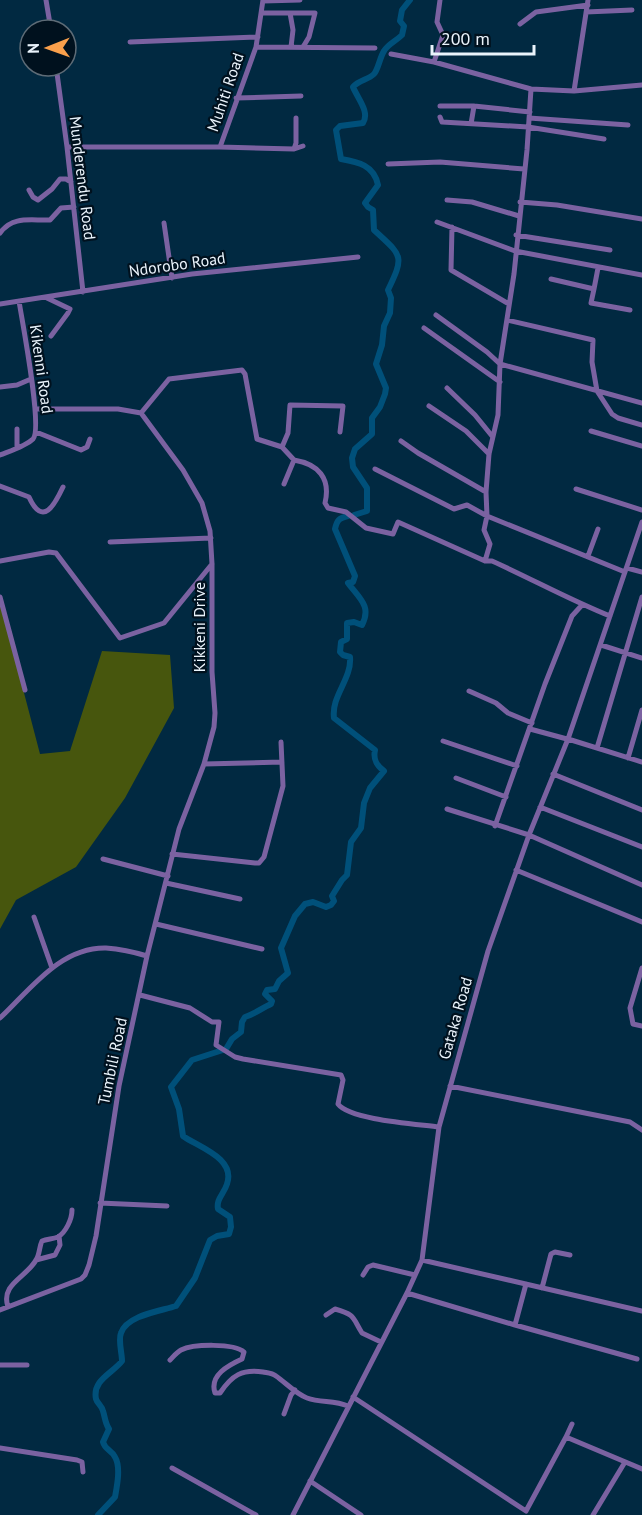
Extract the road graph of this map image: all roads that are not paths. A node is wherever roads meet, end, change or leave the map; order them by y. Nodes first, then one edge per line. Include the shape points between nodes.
1 (46, 0) edge
2 (300, 0) edge
3 (440, 0) edge
4 (263, 1) edge
5 (588, 2) edge
6 (632, 10) dead end
7 (586, 12) junction
8 (262, 13) junction
9 (290, 13) junction
10 (49, 18) edge
11 (520, 24) dead end
12 (258, 37) junction
13 (130, 42) dead end
14 (256, 47) junction
15 (291, 47) junction
16 (303, 47) junction
17 (375, 48) dead end
18 (391, 54) dead end
19 (434, 62) junction
20 (58, 78) edge
21 (642, 85) edge
22 (531, 89) junction
23 (574, 91) junction
24 (300, 96) dead end
25 (236, 98) junction
26 (440, 106) dead end
27 (474, 106) junction
28 (530, 115) junction
29 (440, 117) dead end
30 (296, 118) dead end
31 (471, 124) junction
32 (628, 125) dead end
33 (528, 127) junction
34 (604, 139) dead end
35 (303, 146) dead end
36 (67, 147) junction
37 (220, 147) junction
38 (294, 148) junction
39 (388, 164) dead end
40 (524, 169) junction
41 (71, 182) junction
42 (29, 190) dead end
43 (447, 200) dead end
44 (520, 202) junction
45 (74, 207) junction
46 (519, 216) junction
47 (642, 219) edge
48 (437, 222) dead end
49 (164, 223) dead end
50 (453, 227) junction
51 (0, 233) edge
52 (516, 235) junction
53 (610, 250) dead end
54 (515, 251) junction
55 (358, 257) dead end
56 (598, 268) junction
57 (642, 275) edge
58 (172, 278) junction
59 (551, 279) dead end
60 (594, 289) junction
61 (83, 292) junction
62 (45, 297) junction
63 (19, 301) junction
64 (0, 304) edge
65 (509, 304) junction
66 (630, 310) dead end
67 (436, 315) dead end
68 (507, 320) junction
69 (424, 328) dead end
70 (51, 336) dead end
71 (500, 364) junction
72 (31, 379) junction
73 (500, 382) junction
74 (0, 387) edge
75 (447, 388) dead end
76 (597, 391) junction
77 (642, 403) edge
78 (429, 406) dead end
79 (36, 409) junction
80 (141, 413) junction
81 (642, 425) edge
82 (17, 429) dead end
83 (591, 431) dead end
84 (36, 432) junction
85 (340, 432) dead end
86 (492, 436) junction
87 (90, 439) dead end
88 (401, 441) dead end
89 (642, 446) edge
90 (16, 447) junction
91 (282, 447) junction
92 (489, 454) junction
93 (0, 455) edge
94 (294, 460) junction
95 (375, 469) dead end
96 (284, 483) dead end
97 (0, 486) edge
98 (63, 487) dead end
99 (576, 489) dead end
100 (486, 492) junction
101 (642, 510) edge
102 (487, 516) junction
103 (642, 522) edge
104 (598, 529) dead end
105 (376, 530) junction
106 (368, 533) dead end
107 (640, 533) edge
108 (211, 538) junction
109 (110, 542) dead end
110 (588, 556) junction
111 (0, 561) edge
112 (485, 561) junction
113 (212, 564) junction
114 (626, 570) junction
115 (642, 572) edge
116 (0, 597) edge
117 (642, 597) edge
118 (582, 605) junction
119 (610, 616) junction
120 (601, 645) junction
121 (625, 653) junction
122 (642, 658) edge
123 (25, 690) dead end
124 (469, 691) dead end
125 (642, 710) edge
126 (531, 726) junction
127 (568, 739) junction
128 (442, 741) dead end
129 (282, 742) dead end
130 (597, 748) junction
131 (628, 758) junction
132 (282, 762) junction
133 (642, 762) edge
134 (204, 764) junction
135 (517, 765) junction
136 (553, 774) junction
137 (456, 778) dead end
138 (506, 797) junction
139 (540, 807) junction
140 (447, 809) dead end
141 (642, 810) edge
142 (495, 826) junction
143 (529, 835) junction
144 (642, 847) edge
145 (172, 854) junction
146 (103, 859) dead end
147 (516, 870) junction
148 (168, 876) junction
149 (166, 883) junction
150 (642, 885) edge
151 (240, 899) dead end
152 (34, 916) dead end
153 (642, 922) edge
154 (156, 924) junction
155 (262, 949) dead end
156 (147, 956) junction
157 (52, 968) junction
158 (642, 968) edge
159 (140, 994) junction
160 (0, 1020) edge
161 (642, 1026) edge
162 (450, 1086) junction
163 (440, 1127) junction
164 (642, 1130) edge
165 (100, 1203) junction
166 (167, 1206) dead end
167 (72, 1210) dead end
168 (59, 1236) junction
169 (570, 1255) dead end
170 (36, 1260) junction
171 (422, 1260) junction
172 (363, 1275) dead end
173 (415, 1275) junction
174 (526, 1284) junction
175 (542, 1288) junction
176 (407, 1293) junction
177 (8, 1307) junction
178 (0, 1310) edge
179 (642, 1311) edge
180 (327, 1315) dead end
181 (515, 1325) junction
182 (381, 1342) junction
183 (637, 1359) dead end
184 (170, 1360) dead end
185 (0, 1365) edge
186 (27, 1365) dead end
187 (295, 1390) junction
188 (353, 1397) junction
189 (348, 1406) junction
190 (284, 1414) dead end
191 (572, 1424) dead end
192 (566, 1437) junction
193 (0, 1448) edge
194 (625, 1462) junction
195 (172, 1468) dead end
196 (642, 1469) edge
197 (83, 1472) dead end
198 (310, 1481) junction
199 (256, 1515) edge
200 (293, 1515) edge
201 (361, 1515) edge
202 (593, 1515) edge

1 - 10 street
2 - 4 street
3 - 19 street via 437,22 443,35
4 - 8 street, Muhiti Road
5 - 7 street
5 - 11 street via 536,12
6 - 7 street
7 - 23 street
8 - 9 street
8 - 12 street, Muhiti Road
9 - 15 street
9 - 16 street via 315,13
12 - 13 street
12 - 14 street, Muhiti Road
14 - 15 street
14 - 25 street, Muhiti Road
15 - 16 street
16 - 17 street
18 - 19 street
19 - 22 street
20 - 36 street, Munderendu Road
21 - 23 street
22 - 23 street
22 - 28 street
24 - 25 street
25 - 37 street, Muhiti Road
26 - 27 street
27 - 28 street
27 - 31 street
28 - 32 street
28 - 33 street
29 - 31 street via 441,122
30 - 38 street
31 - 33 street
33 - 34 street
33 - 40 street
35 - 38 street
36 - 37 street, Muhiti Road
36 - 41 street, Munderendu Road
37 - 38 street
39 - 40 street via 440,162
40 - 44 street
41 - 42 street via 60,178 38,200
41 - 45 street, Munderendu Road
43 - 46 street via 472,202
44 - 46 street
44 - 47 street
45 - 51 street via 61,208 50,220 17,222
45 - 61 street, Munderendu Road
46 - 52 street
48 - 50 street
49 - 58 street
50 - 54 street
50 - 65 street via 451,270
52 - 53 street
52 - 54 street
54 - 56 street
54 - 65 street
55 - 58 street, Ndorobo Road
56 - 57 street
56 - 60 street
58 - 61 street, Ndorobo Road
59 - 60 street
60 - 66 street via 591,303
61 - 62 street, Ndorobo Road
62 - 63 street, Ndorobo Road
62 - 70 street via 70,309
63 - 64 street, Ndorobo Road
63 - 72 street, Kikenni Road
65 - 68 street
67 - 71 street
68 - 71 street
68 - 76 street via 593,340
69 - 73 street
71 - 73 street
71 - 76 street
72 - 74 street
72 - 79 street, Kikenni Road
73 - 86 street via 498,416
75 - 86 street
76 - 77 street
76 - 81 street via 612,414
78 - 92 street via 466,431
79 - 80 street via 118,409
79 - 84 street, Kikenni Road
80 - 91 street via 169,380 242,370 257,439
80 - 108 street, Kikkeni Drive via 202,503
82 - 90 street
83 - 89 street
84 - 87 street via 81,450
84 - 90 street, Kikenni Road via 34,438
85 - 91 street via 343,406 290,405 288,433
86 - 92 street
88 - 100 street
90 - 93 street, Kikenni Road
91 - 94 street
92 - 100 street
94 - 96 street
94 - 105 street via 318,470 327,489 328,508 346,512 363,526
95 - 102 street via 454,509 463,504
97 - 98 street via 29,497 34,508 41,511 54,507
99 - 101 street
100 - 102 street
102 - 110 street
102 - 112 street via 484,530 490,544
103 - 107 street, Gataka Road
104 - 110 street
105 - 106 street
105 - 112 street via 394,534 398,522
107 - 114 street, Gataka Road
108 - 109 street
108 - 113 street, Kikkeni Drive
110 - 114 street
111 - 113 street via 56,553 120,638 164,623
112 - 118 street
113 - 134 street, Kikkeni Drive via 215,713
114 - 115 street
114 - 119 street, Gataka Road
116 - 123 street
117 - 121 street
118 - 119 street
118 - 126 street via 572,616
119 - 120 street, Gataka Road
120 - 121 street
120 - 127 street, Gataka Road
121 - 122 street
121 - 130 street
124 - 126 street via 496,702
125 - 131 street
126 - 127 street
126 - 135 street
127 - 130 street
127 - 136 street, Gataka Road
128 - 135 street
129 - 132 street
130 - 131 street
131 - 133 street
132 - 134 street
132 - 145 street via 283,786 261,861
134 - 145 street, Kikkeni Drive
135 - 138 street
136 - 139 street, Gataka Road
136 - 141 street
137 - 138 street
138 - 142 street
139 - 143 street, Gataka Road
139 - 144 street
140 - 142 street
142 - 143 street
143 - 147 street, Gataka Road
143 - 150 street
145 - 148 street, Tumbili Road
146 - 148 street
147 - 153 street
147 - 162 street, Gataka Road via 488,951
148 - 149 street, Tumbili Road
149 - 151 street
149 - 154 street, Tumbili Road
152 - 157 street
154 - 155 street
154 - 156 street, Tumbili Road
156 - 157 street via 103,948 72,956
156 - 159 street, Tumbili Road
157 - 160 street
158 - 161 street via 630,1010 633,1024
159 - 163 street via 190,1008 212,1022 219,1022 215,1044 243,1059 339,1074 343,1080 338,1100 341,1108 373,1118
159 - 165 street, Tumbili Road via 119,1086
162 - 163 street, Gataka Road
162 - 164 street via 630,1122
163 - 171 street, Gataka Road
165 - 166 street
165 - 177 street, Tumbili Road via 85,1275
167 - 168 street via 71,1221
168 - 170 street via 42,1241
168 - 170 street via 55,1255
169 - 175 street via 552,1253
170 - 177 street via 7,1292
171 - 173 street, Gataka Road
171 - 174 street
172 - 173 street via 373,1265
173 - 176 street, Gataka Road
174 - 175 street
174 - 181 street
175 - 179 street
176 - 181 street
176 - 182 street, Gataka Road
177 - 178 street
180 - 182 street via 335,1309 352,1315 362,1333
181 - 183 street
182 - 188 street, Gataka Road
184 - 187 street via 182,1349 215,1345 239,1348 242,1359 221,1372 214,1383 215,1393 230,1379 248,1371 274,1374
185 - 186 street
187 - 189 street via 308,1399
187 - 190 street
188 - 189 street, Gataka Road
188 - 192 street via 526,1511
189 - 198 street, Gataka Road
191 - 192 street
192 - 194 street
193 - 197 street via 77,1460 82,1462
194 - 196 street
194 - 202 street
195 - 199 street
198 - 200 street, Gataka Road
198 - 201 street

